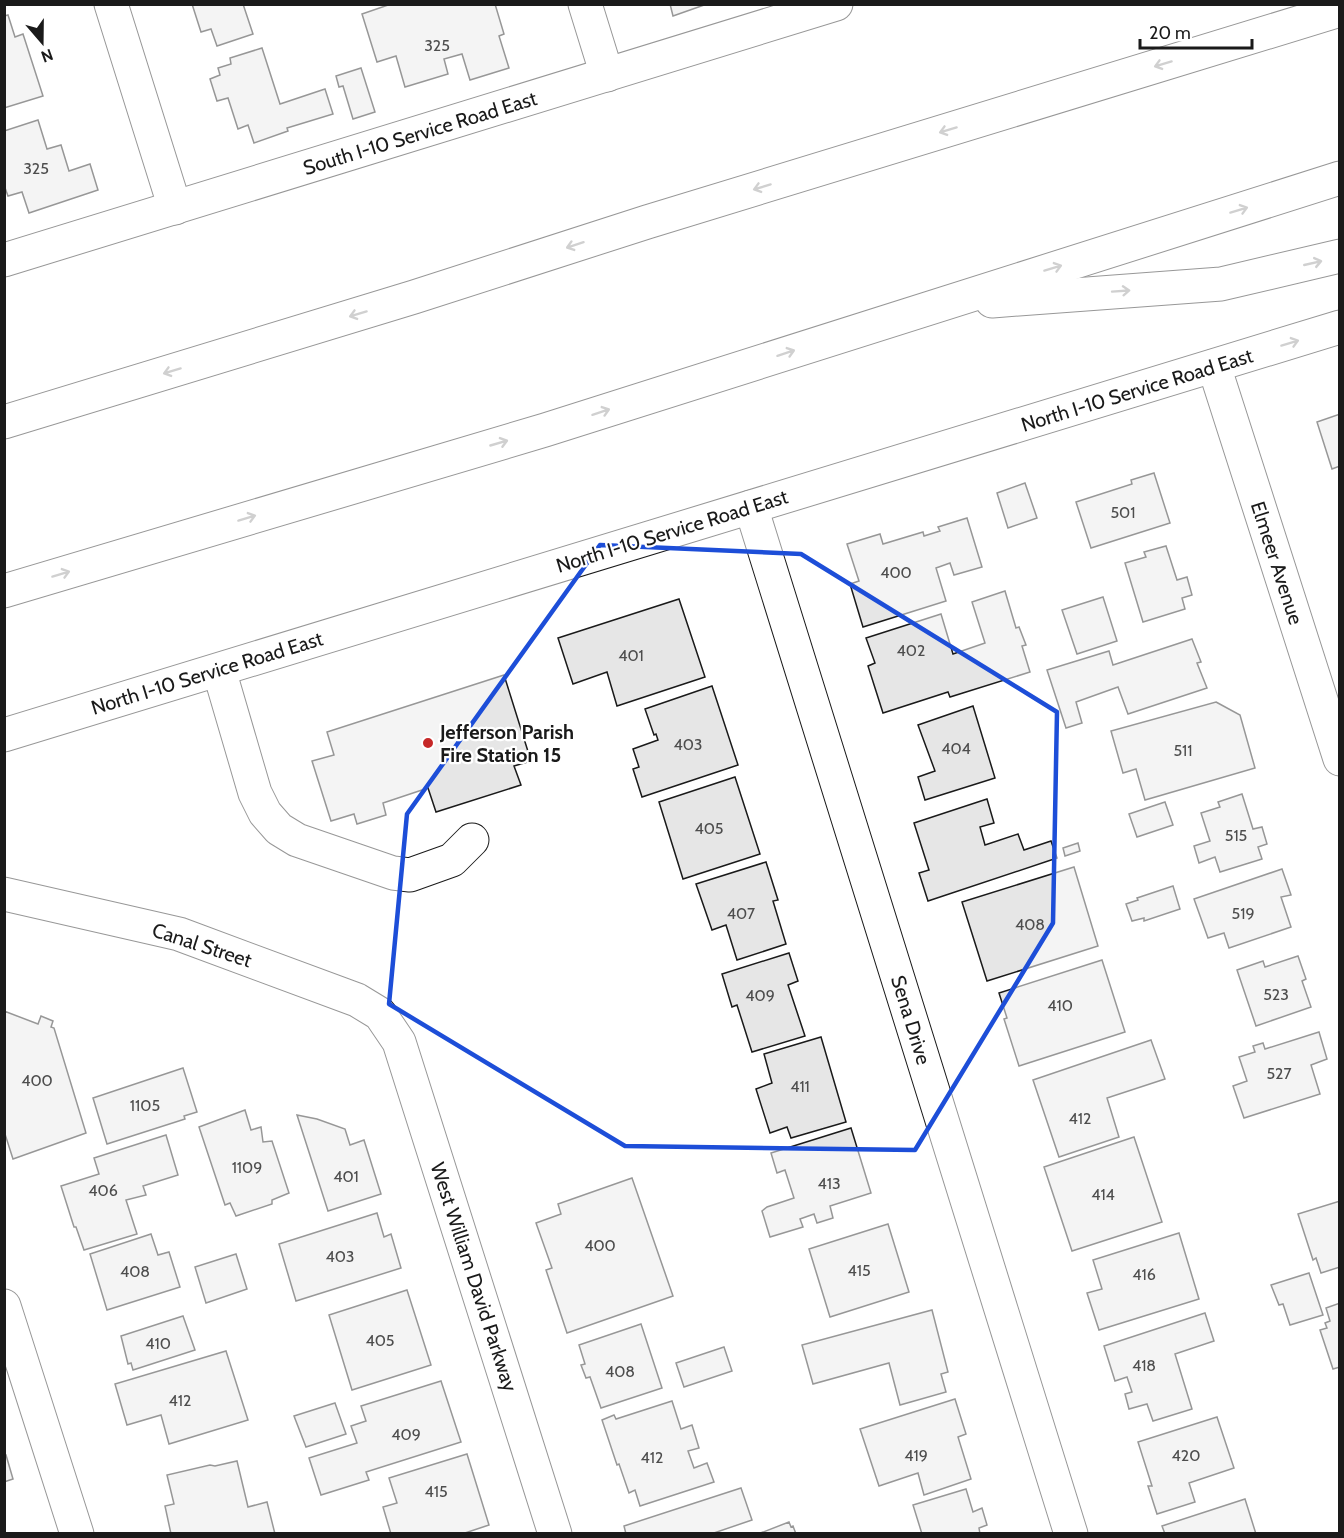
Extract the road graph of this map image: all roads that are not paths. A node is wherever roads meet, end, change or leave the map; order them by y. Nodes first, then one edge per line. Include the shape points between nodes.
1 (111, 4) edge
2 (585, 4) edge
3 (836, 4) edge
4 (1340, 10) edge
5 (607, 75) junction
6 (1340, 178) edge
7 (175, 208) junction
8 (1340, 256) edge
9 (4, 260) edge
10 (937, 305) junction
11 (1340, 327) edge
12 (1214, 366) junction
13 (4, 422) edge
14 (751, 507) junction
15 (4, 591) edge
16 (219, 669) junction
17 (4, 735) edge
18 (1340, 759) edge
19 (472, 840) dead end
20 (4, 894) edge
21 (388, 1023) joint
22 (4, 1306) edge
23 (77, 1533) edge
24 (555, 1533) edge
25 (1071, 1533) edge

1 - 7 main road
2 - 5 main road
3 - 5 main road, South I-10 Service Road East
4 -> 13 main road
5 - 7 main road, South I-10 Service Road East
10 -> 6 main road
7 - 9 main road, South I-10 Service Road East
10 -> 8 main road via 1221,284
15 -> 10 main road via 556,426
12 -> 11 main road, North I-10 Service Road East
12 - 14 main road, North I-10 Service Road East
12 - 18 main road, Elmeer Avenue
14 - 16 main road, North I-10 Service Road East
14 - 25 main road, Sena Drive
16 - 17 main road, North I-10 Service Road East
16 - 19 main road via 255,793 279,829 297,840 393,873 411,875 452,860
20 - 21 main road, Canal Street via 179,934 357,1000
21 - 24 main road, West William David Parkway via 399,1042
22 - 23 main road

